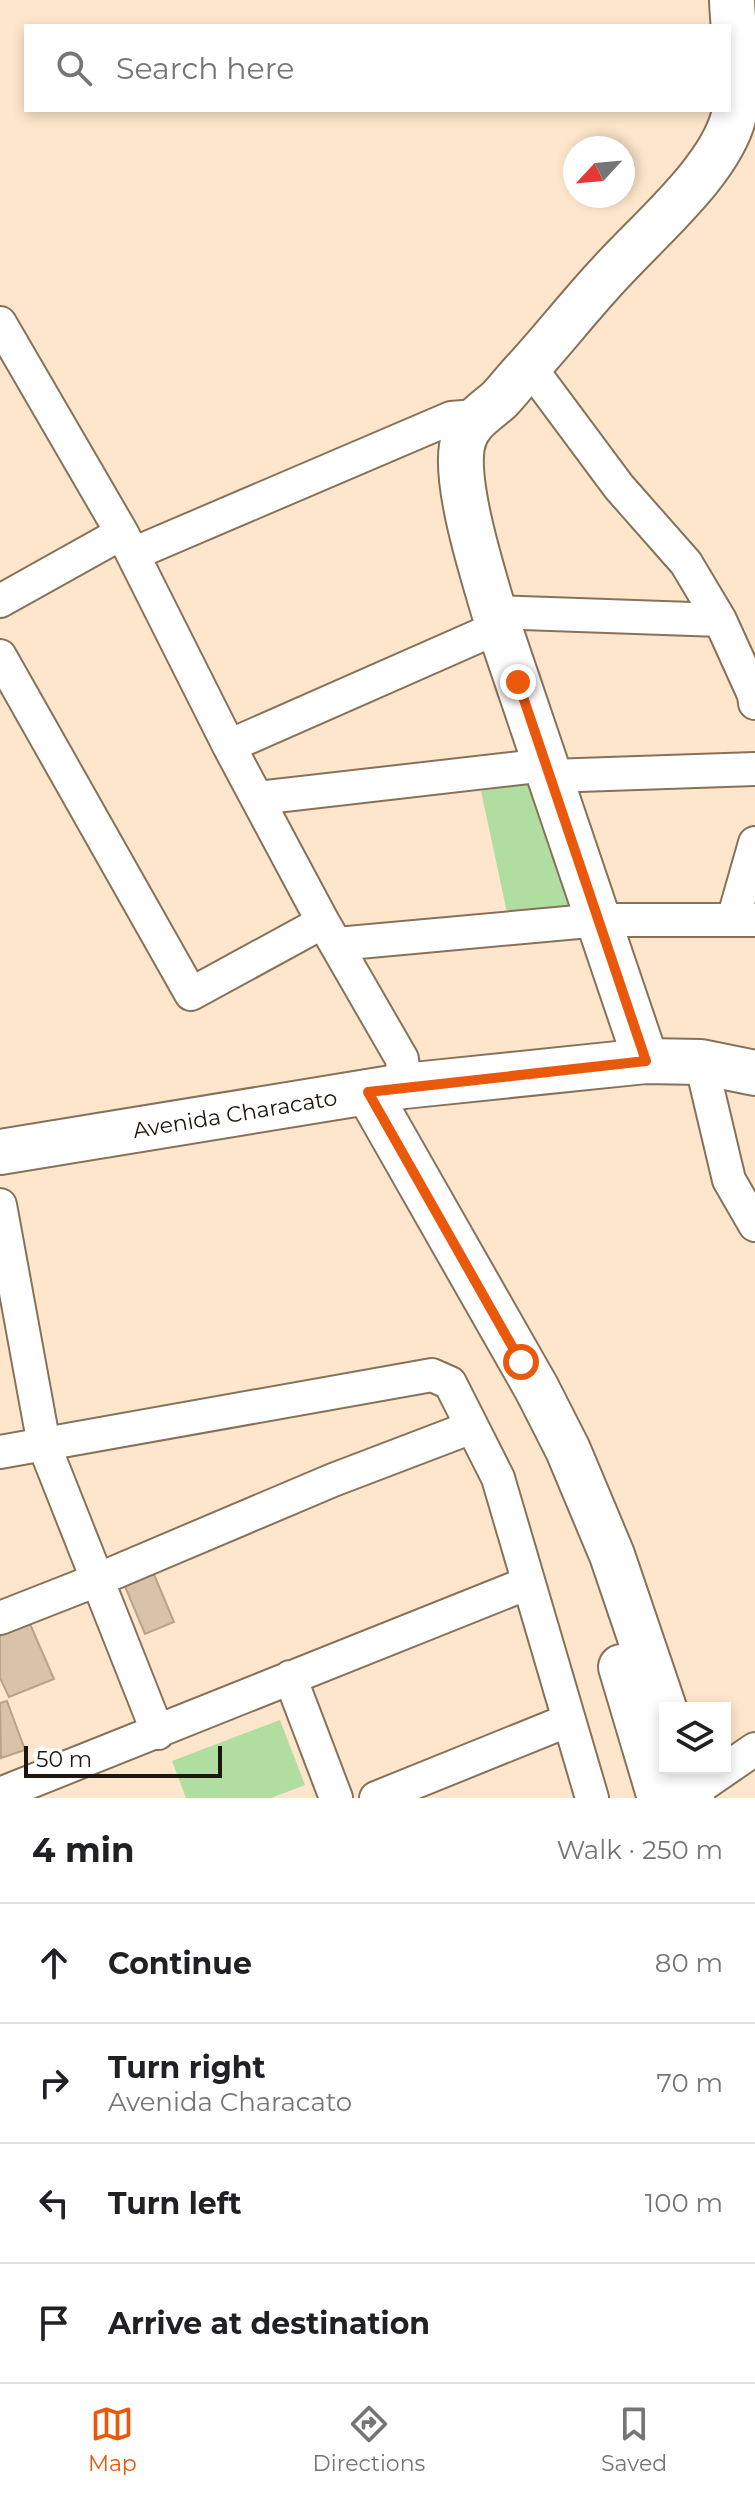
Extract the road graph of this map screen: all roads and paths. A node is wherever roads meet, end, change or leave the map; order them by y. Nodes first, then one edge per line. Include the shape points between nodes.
1 (732, 0) edge
2 (0, 323) edge
3 (529, 366) junction
4 (476, 416) junction
5 (127, 544) junction
6 (0, 601) edge
7 (496, 620) junction
8 (720, 620) junction
9 (0, 656) edge
10 (755, 703) edge
11 (229, 746) junction
12 (755, 769) edge
13 (548, 771) junction
14 (258, 798) junction
15 (755, 843) edge
16 (600, 920) junction
17 (744, 920) edge
18 (330, 933) junction
19 (646, 1061) junction
20 (701, 1062) junction
21 (755, 1073) edge
22 (386, 1089) junction
23 (0, 1152) edge
24 (0, 1205) edge
25 (755, 1225) edge
26 (472, 1427) junction
27 (44, 1445) junction
28 (0, 1452) edge
29 (597, 1522) junction
30 (97, 1580) junction
31 (528, 1583) junction
32 (0, 1618) edge
33 (290, 1677) junction
34 (662, 1702) edge
35 (569, 1720) junction
36 (158, 1733) junction
37 (755, 1749) edge
38 (682, 1789) edge
39 (0, 1794) edge
40 (336, 1798) edge
41 (376, 1798) edge
42 (592, 1798) edge

1 - 3 street via 735,101 723,144 703,173
2 - 5 street
3 - 4 street
3 - 8 street via 619,487 686,563
4 - 5 street via 451,418
4 - 7 street via 462,444 461,470
5 - 6 street
5 - 11 street
7 - 8 street
7 - 11 street
7 - 13 street
8 - 10 street
9 - 18 street via 191,994
11 - 14 street
12 - 13 street
13 - 14 street
13 - 16 street
14 - 18 street
15 - 17 street
16 - 17 street
16 - 18 street
16 - 19 street
18 - 22 street via 402,1059
19 - 20 street, Avenida Characato
19 - 22 street, Avenida Characato
20 - 21 street, Avenida Characato
20 - 25 street via 729,1180
22 - 23 street, Avenida Characato
22 - 29 street via 568,1450
24 - 27 street
26 - 27 street via 450,1383 432,1375
26 - 30 street
26 - 31 street via 498,1478
27 - 28 street
27 - 30 street
29 - 34 street
29 - 38 street via 589,1561
30 - 32 street
30 - 36 street
31 - 33 street
31 - 35 street
33 - 36 street
33 - 40 street
35 - 41 street
35 - 42 street
36 - 39 street
37 - 38 street

